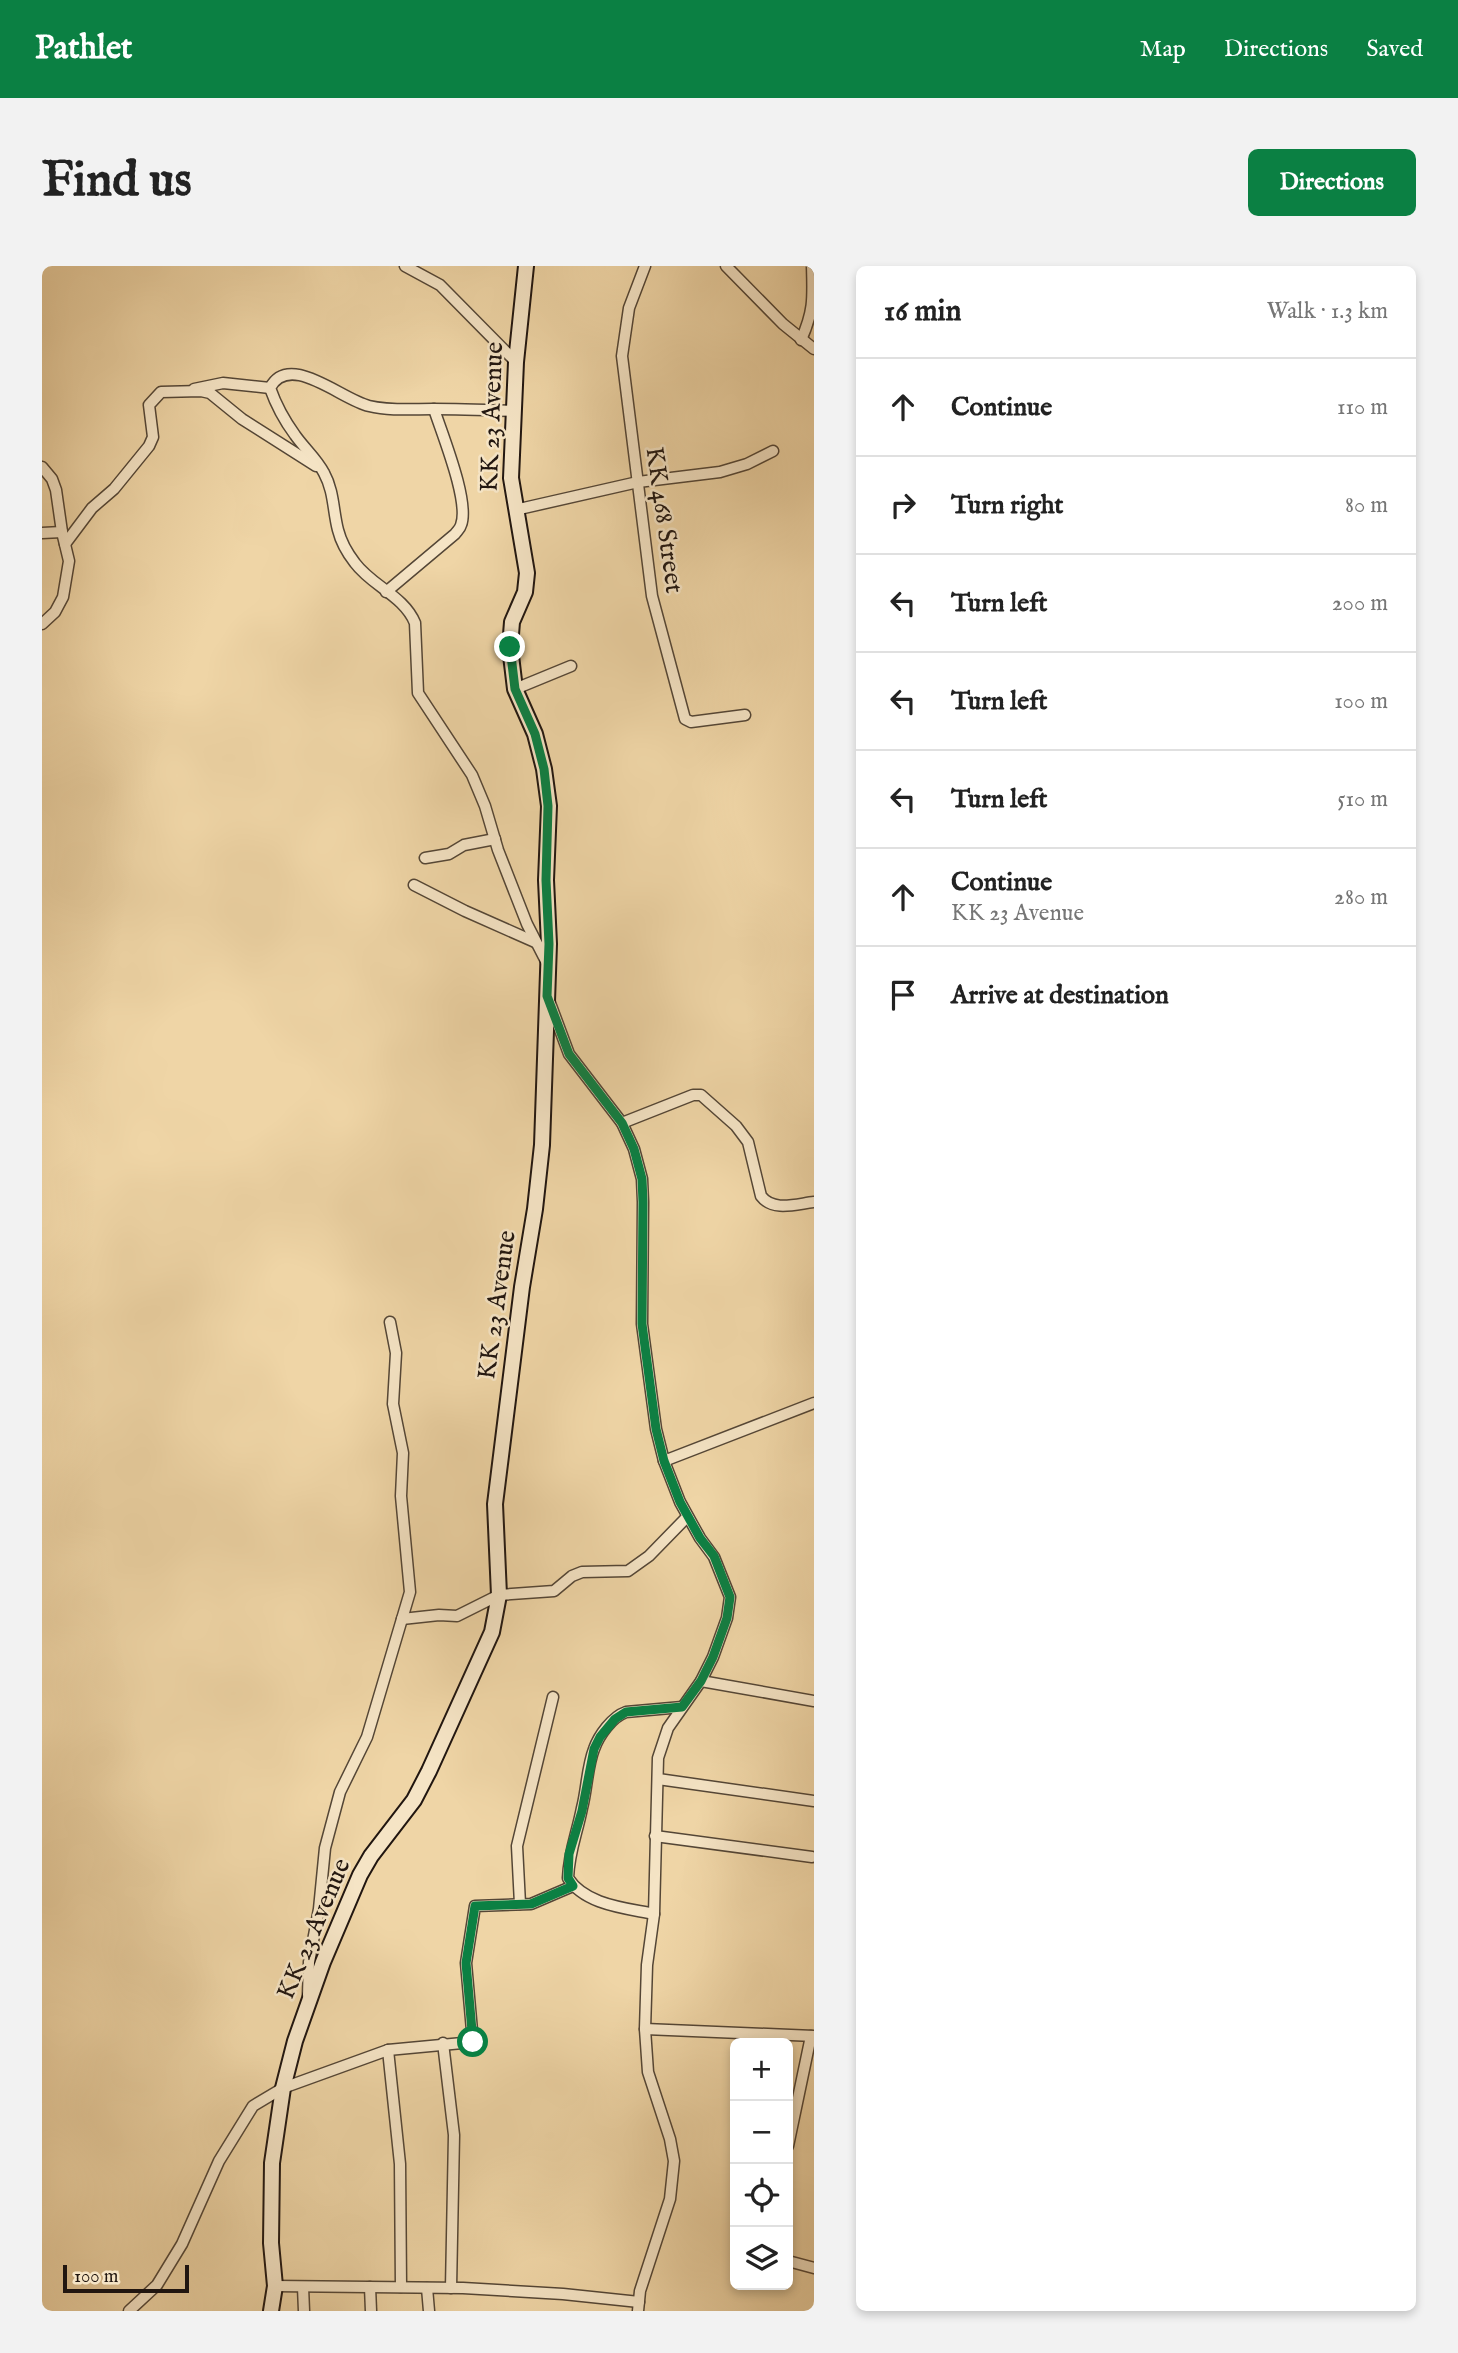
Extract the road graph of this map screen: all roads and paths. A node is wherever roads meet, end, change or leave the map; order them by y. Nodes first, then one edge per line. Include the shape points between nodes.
1 (405, 266) edge
2 (526, 266) edge
3 (645, 266) edge
4 (726, 266) edge
5 (812, 266) edge
6 (801, 340) junction
7 (814, 349) edge
8 (516, 362) junction
9 (270, 388) junction
10 (189, 391) junction
11 (434, 409) junction
12 (514, 411) junction
13 (773, 451) dead end
14 (42, 467) edge
15 (323, 471) junction
16 (638, 482) junction
17 (515, 510) junction
18 (61, 532) junction
19 (42, 533) edge
20 (65, 544) junction
21 (386, 592) junction
22 (42, 624) edge
23 (571, 666) dead end
24 (515, 689) junction
25 (745, 715) dead end
26 (495, 839) junction
27 (425, 858) dead end
28 (414, 885) dead end
29 (535, 942) junction
30 (548, 965) junction
31 (547, 996) junction
32 (622, 1123) junction
33 (814, 1202) edge
34 (390, 1322) dead end
35 (814, 1403) edge
36 (664, 1461) junction
37 (687, 1517) junction
38 (499, 1595) junction
39 (402, 1619) junction
40 (701, 1681) junction
41 (553, 1697) dead end
42 (814, 1702) edge
43 (682, 1707) junction
44 (658, 1779) junction
45 (814, 1801) edge
46 (655, 1836) junction
47 (812, 1857) dead end
48 (573, 1886) junction
49 (520, 1904) junction
50 (654, 1914) junction
51 (308, 2006) junction
52 (645, 2029) junction
53 (813, 2036) edge
54 (443, 2043) junction
55 (388, 2050) junction
56 (283, 2088) junction
57 (793, 2124) edge
58 (793, 2262) edge
59 (814, 2268) edge
60 (275, 2286) junction
61 (303, 2287) junction
62 (370, 2287) junction
63 (401, 2287) junction
64 (427, 2288) junction
65 (452, 2288) junction
66 (638, 2307) edge
67 (129, 2311) edge
68 (271, 2311) edge
69 (304, 2311) edge
70 (371, 2311) edge
71 (429, 2311) edge

1 - 8 street via 440,285
2 - 8 main road, KK 23 Avenue
3 - 16 street, KK 468 Street via 629,308 622,356
4 - 6 street
5 - 6 street via 813,302
6 - 7 street
8 - 12 main road, KK 23 Avenue
9 - 10 street via 223,383
9 - 11 street via 280,376 297,373 367,406
9 - 15 street via 281,414
10 - 15 street via 210,393
10 - 20 street via 161,392 153,400 149,405 153,437 149,446
11 - 12 street
11 - 21 street via 460,493 461,525
12 - 17 main road, KK 23 Avenue via 510,478
13 - 16 street via 720,472
14 - 18 street via 56,490
15 - 21 street via 344,546 356,565
16 - 17 street
16 - 25 street, KK 468 Street via 652,596 685,719
17 - 24 main road, KK 23 Avenue via 527,573 525,592 512,622
18 - 19 street
18 - 20 street
20 - 22 street via 69,561 63,597
21 - 26 street via 415,623 418,693 472,775
23 - 24 street
24 - 30 main road, KK 23 Avenue via 544,769
26 - 27 street
26 - 29 street
28 - 29 street
29 - 30 street
30 - 31 main road, KK 23 Avenue
31 - 32 street via 569,1054
31 - 38 main road, KK 23 Avenue via 536,1209 495,1504
32 - 33 street via 701,1095 748,1142 766,1203 774,1207
32 - 36 street via 642,1179 642,1324
34 - 39 street via 396,1353 393,1404 403,1453 401,1496 411,1592
35 - 36 street
36 - 37 street
37 - 38 street via 628,1571 582,1572 554,1591
37 - 40 street via 714,1556 730,1597 727,1618
38 - 39 street via 457,1616
38 - 51 main road, KK 23 Avenue via 492,1632 445,1739 414,1800 360,1875
39 - 51 street via 367,1737 340,1792 325,1849 309,1962
40 - 42 street
40 - 43 street
41 - 49 street via 517,1846
43 - 44 street via 662,1741
43 - 48 street via 626,1712 600,1737 569,1854 568,1878
44 - 45 street
44 - 46 street
46 - 47 street
46 - 50 street
48 - 49 street via 531,1904
48 - 50 street via 606,1903
49 - 54 street via 475,1906 466,1963 473,2042
50 - 52 street via 646,1965
51 - 56 main road, KK 23 Avenue
52 - 53 street
52 - 66 street via 648,2072 674,2161 670,2199
53 - 57 street
54 - 55 street
54 - 65 street via 454,2135
55 - 56 street
55 - 63 street via 400,2164
56 - 60 main road, KK 23 Avenue via 270,2192
56 - 67 street via 253,2106 219,2161 182,2244 157,2285
58 - 59 street
60 - 61 street
60 - 68 main road, KK 23 Avenue
61 - 62 street
61 - 69 street
62 - 63 street
62 - 70 street
63 - 64 street
64 - 65 street
64 - 71 street
65 - 66 street via 563,2294

